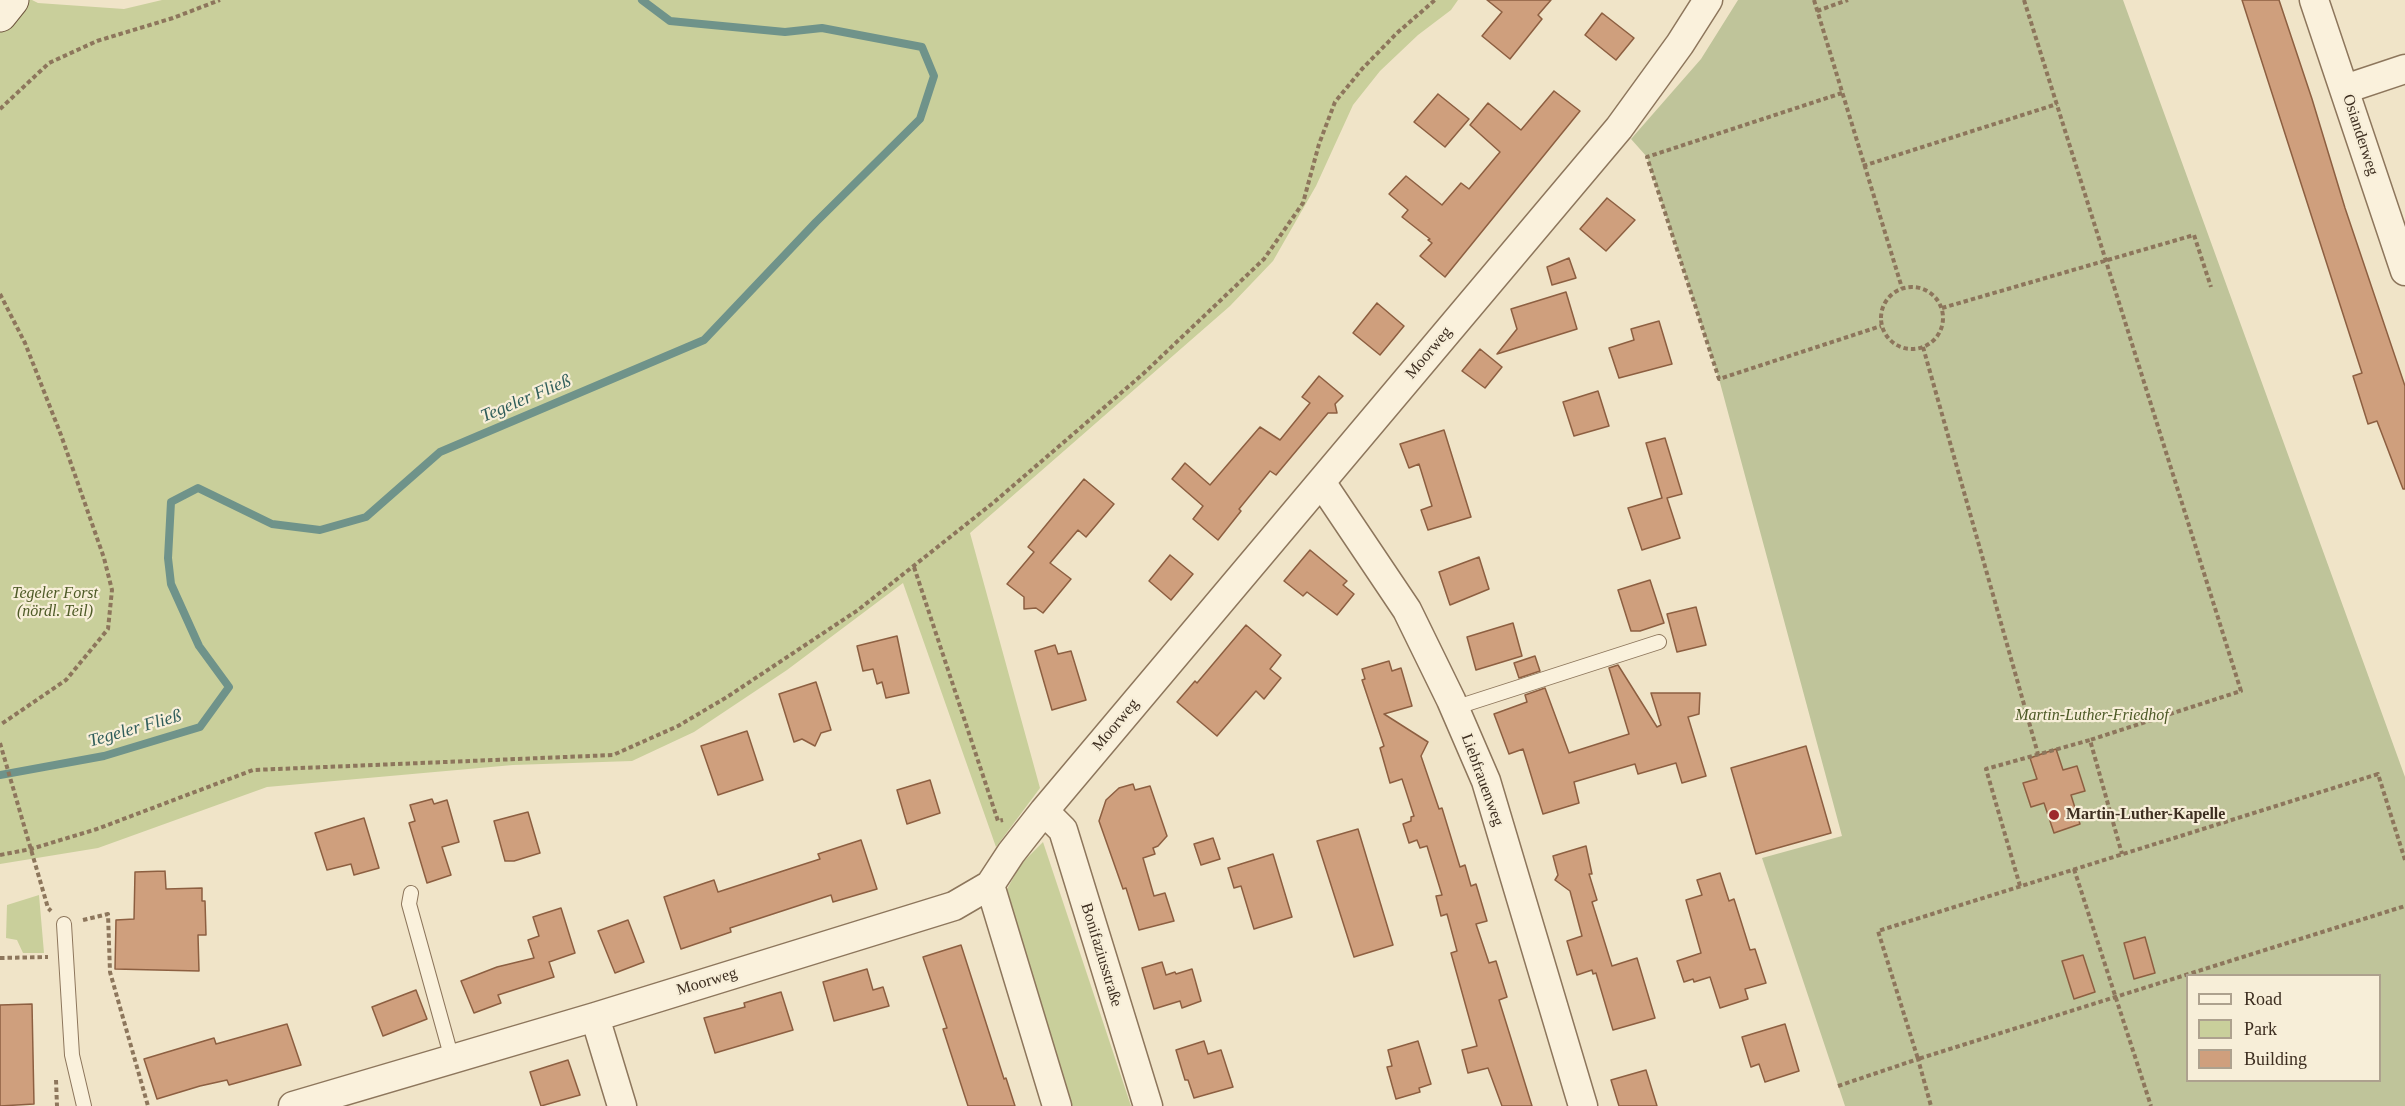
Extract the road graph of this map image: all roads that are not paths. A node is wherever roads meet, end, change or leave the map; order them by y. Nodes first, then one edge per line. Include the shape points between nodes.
1 (12, 0) edge
2 (1708, 0) edge
3 (2314, 0) edge
4 (0, 15) edge
5 (2405, 69) edge
6 (2345, 89) junction
7 (2405, 271) edge
8 (1321, 482) junction
9 (1659, 642) dead end
10 (1454, 708) junction
11 (1044, 811) junction
12 (990, 885) junction
13 (411, 893) dead end
14 (64, 924) road end
15 (595, 1017) junction
16 (452, 1059) junction
17 (84, 1106) edge
18 (293, 1106) edge
19 (622, 1106) edge
20 (1057, 1106) edge
21 (1148, 1106) edge
22 (1583, 1106) edge

1 - 4 main road
2 - 8 street, Moorweg via 1619,128
3 - 6 street, Osianderweg
5 - 6 street
6 - 7 street, Osianderweg
8 - 10 street, Liebfrauenweg via 1407,610
8 - 11 street, Moorweg
9 - 10 lane
10 - 22 street, Liebfrauenweg via 1486,781
11 - 12 street, Moorweg
11 - 21 street, Bonifaziusstraße via 1063,830
12 - 15 street, Moorweg via 954,906
12 - 20 street
13 - 16 lane via 409,904
14 - 17 lane via 72,1054
15 - 16 street, Moorweg
15 - 19 street
16 - 18 street, Moorweg

